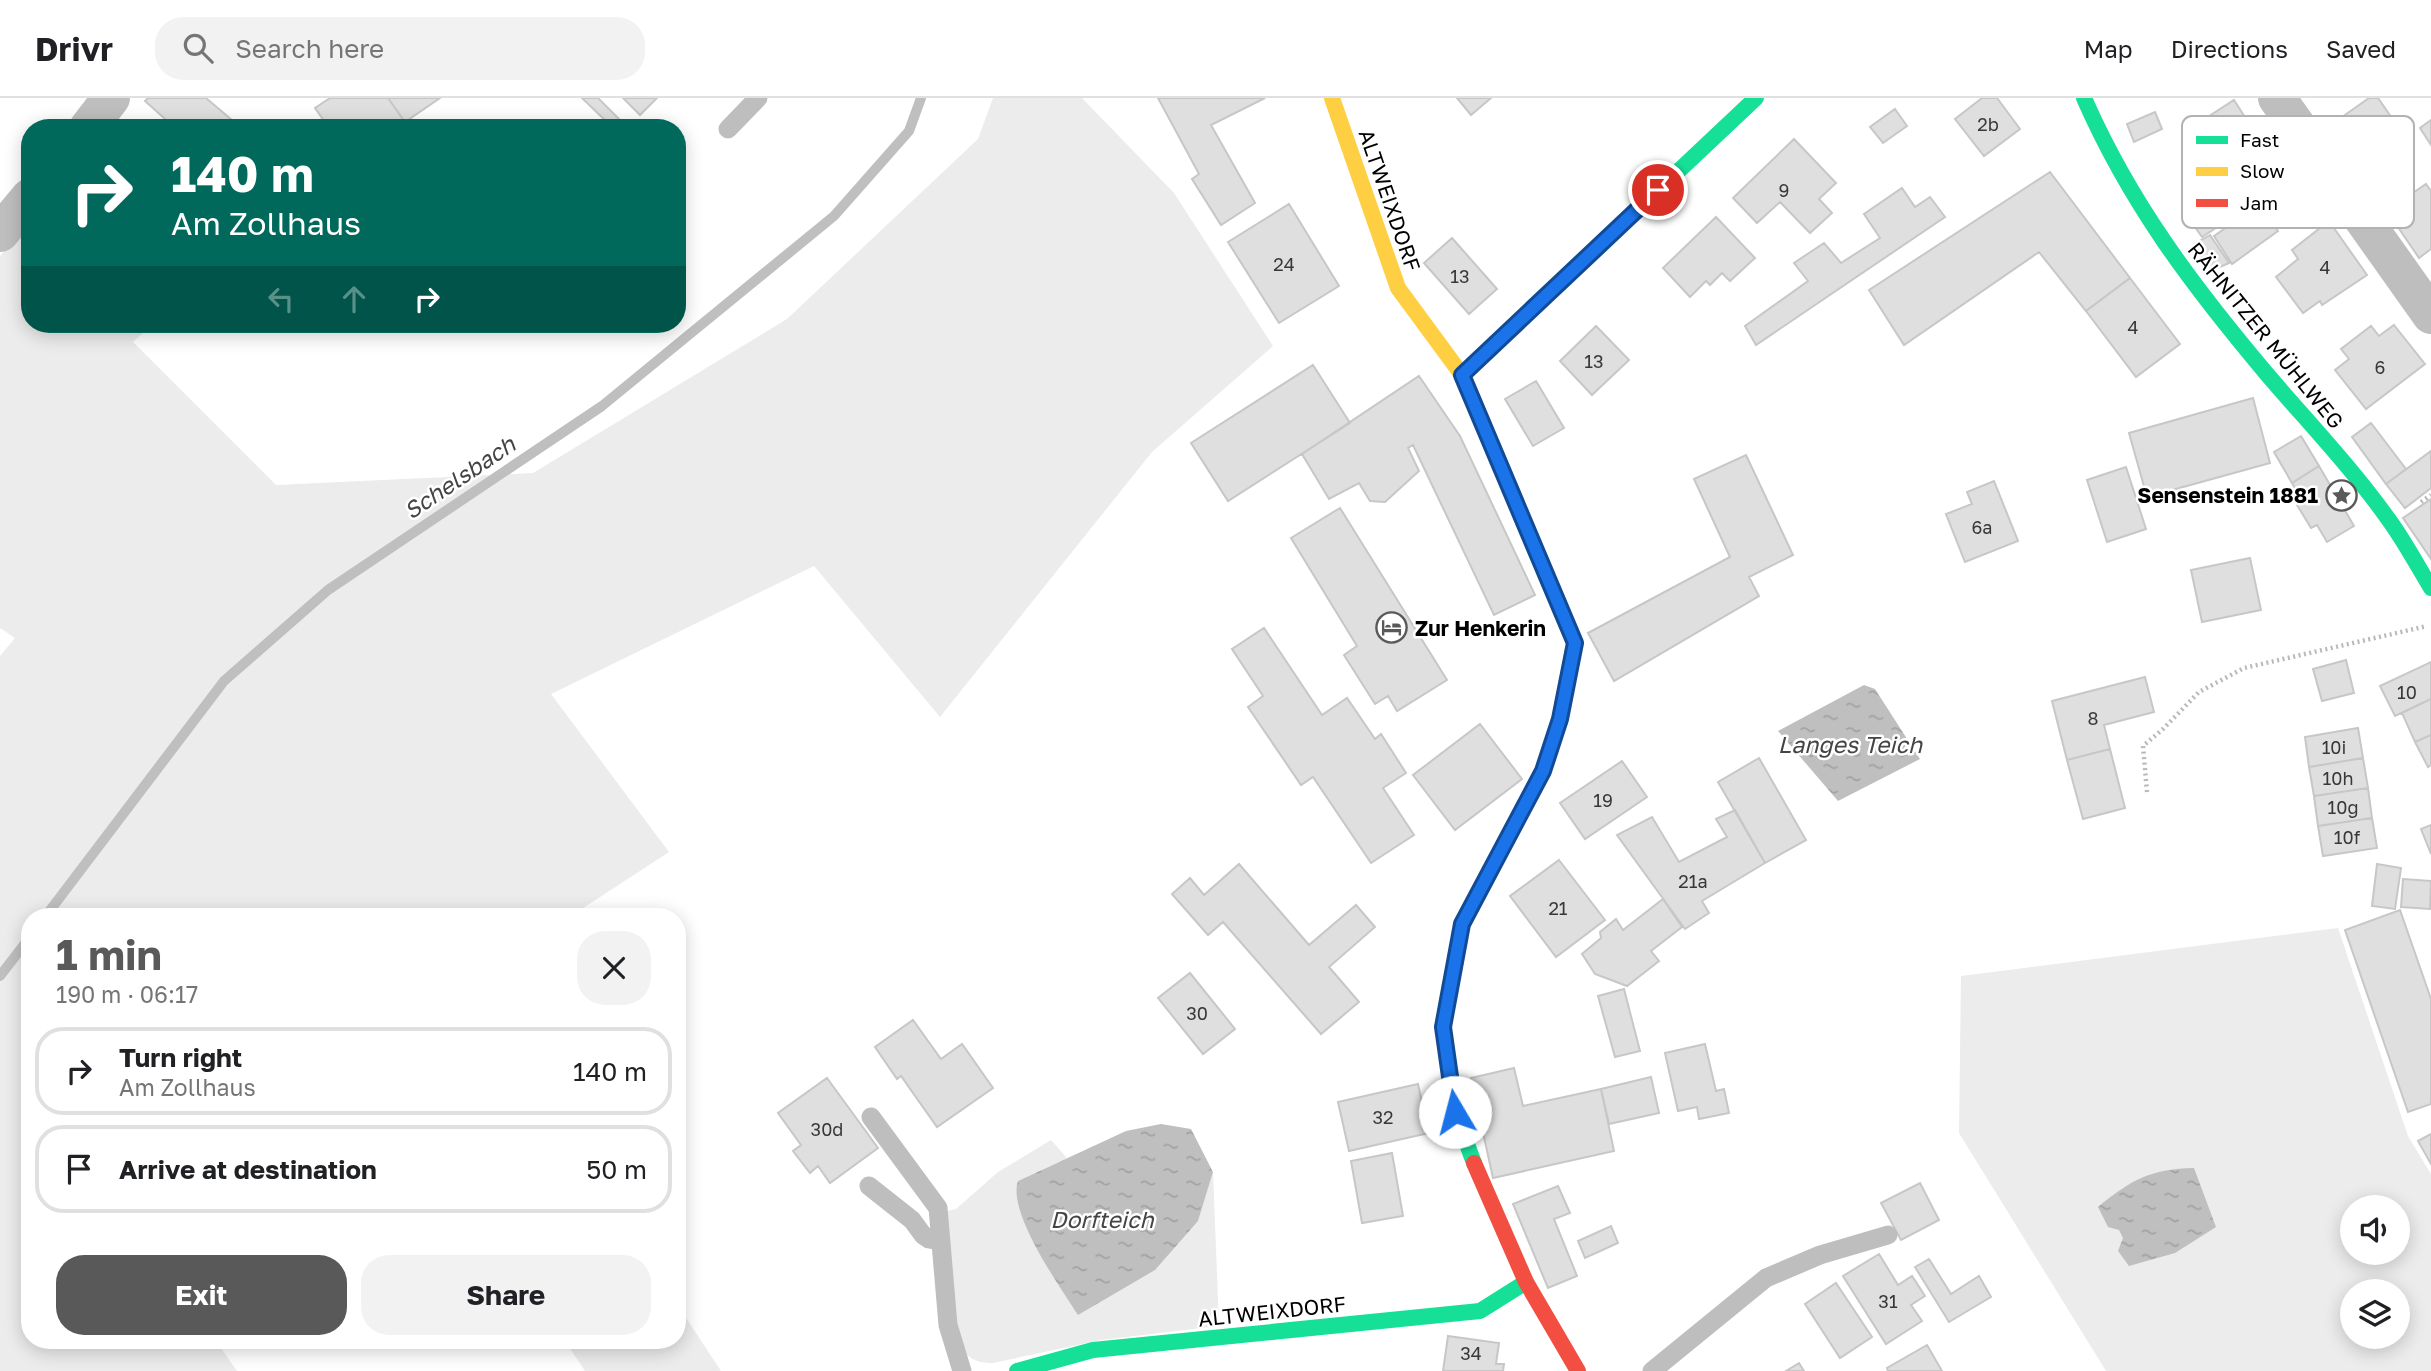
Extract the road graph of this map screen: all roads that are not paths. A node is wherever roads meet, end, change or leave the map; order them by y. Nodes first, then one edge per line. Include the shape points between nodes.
1 (111, 98) edge
2 (758, 98) edge
3 (1332, 98) edge
4 (1756, 98) edge
5 (2084, 98) edge
6 (2277, 98) edge
7 (2290, 116) edge
8 (95, 119) edge
9 (728, 129) dead end
10 (21, 208) edge
11 (2369, 228) edge
12 (0, 233) edge
13 (2431, 315) edge
14 (1462, 375) junction
15 (2431, 589) edge
16 (871, 1117) dead end
17 (869, 1186) dead end
18 (1888, 1235) dead end
19 (940, 1241) junction
20 (1526, 1282) junction
21 (962, 1371) edge
22 (1017, 1371) edge
23 (1578, 1371) edge
24 (1652, 1371) edge

1 - 8 street
2 - 9 lane
3 - 14 street, ALTWEIXDORF via 1398,288
4 - 14 street
5 - 15 street, RÄHNITZER MÜHLWEG via 2122,177 2153,227 2199,292 2363,485
6 - 7 street
10 - 12 street
11 - 13 street
14 - 20 street, ALTWEIXDORF via 1575,643 1560,719 1543,771 1462,924 1443,1027 1455,1112
16 - 19 lane via 938,1209
17 - 19 lane via 912,1220 923,1235
18 - 24 lane via 1820,1255 1766,1279
19 - 21 lane via 948,1325
20 - 22 street, ALTWEIXDORF via 1480,1311 1093,1350
20 - 23 street, ALTWEIXDORF

